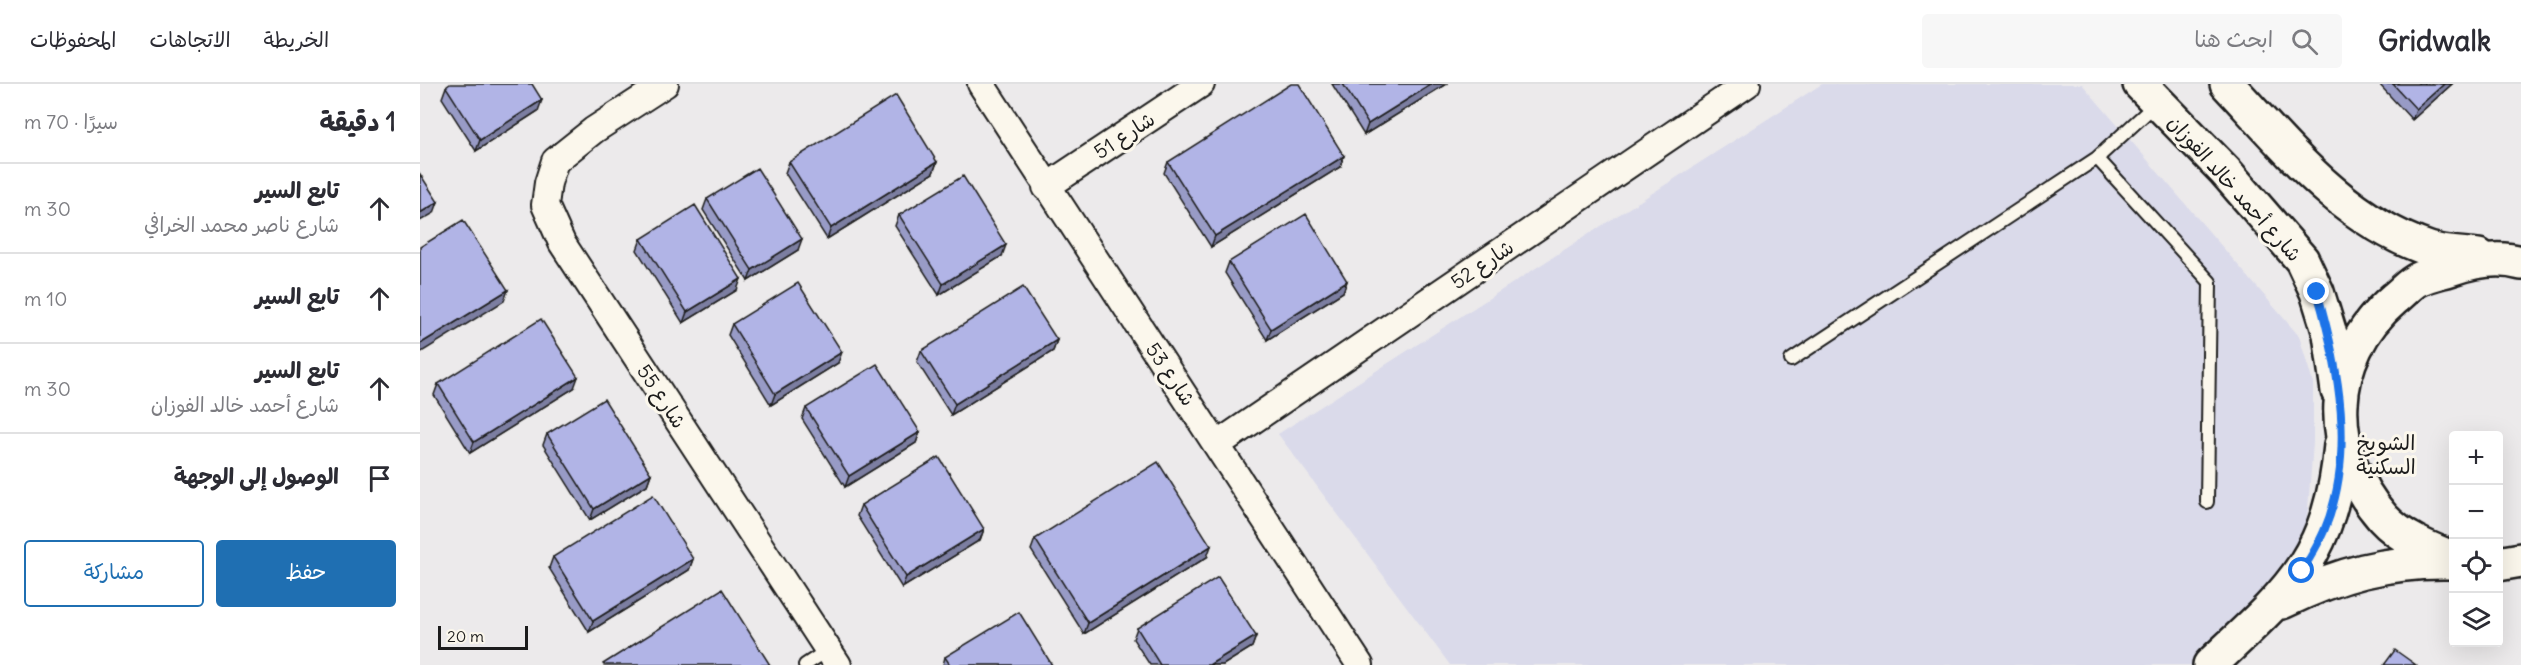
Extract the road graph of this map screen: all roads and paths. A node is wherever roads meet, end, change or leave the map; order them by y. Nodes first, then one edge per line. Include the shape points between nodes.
1 (665, 84) edge
2 (981, 84) edge
3 (1201, 84) edge
4 (1747, 84) edge
5 (2227, 84) edge
6 (2149, 93) edge
7 (2097, 158) junction
8 (1046, 187) junction
9 (2516, 261) edge
10 (1791, 360) dead end
11 (2340, 406) junction
12 (2342, 440) junction
13 (1218, 444) junction
14 (2207, 502) dead end
15 (2449, 558) edge
16 (2449, 560) edge
17 (2521, 560) edge
18 (2503, 563) edge
19 (2503, 565) edge
20 (2521, 567) edge
21 (2273, 607) junction
22 (833, 657) edge
23 (805, 665) edge
24 (1360, 665) edge
25 (2210, 665) edge

1 - 22 street, شارع 55 via 594,129 555,160 545,205 552,225
2 - 8 street, شارع 53
3 - 8 street, شارع 51
4 - 13 street, شارع 52
5 - 9 main road via 2328,190 2386,231 2431,250
6 - 7 lane
6 - 11 main road, شارع أحمد خالد الفوزان via 2225,171 2302,260 2330,334
7 - 10 lane
7 - 14 lane via 2211,282
8 - 13 street, شارع 53
9 - 11 main road via 2476,261 2418,279 2372,318 2345,372
11 - 12 main road
12 - 15 main road via 2357,482 2384,519 2420,546
12 - 21 main road via 2338,486 2324,530 2302,571
13 - 24 street, شارع 53
16 - 21 main road via 2364,569 2317,584
17 - 18 main road
19 - 20 main road
21 - 25 main road
22 - 23 lane

